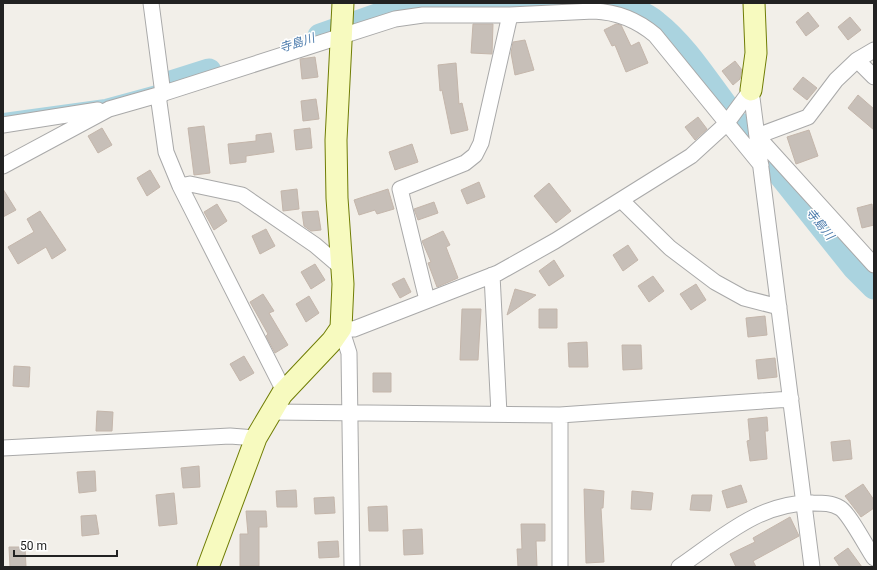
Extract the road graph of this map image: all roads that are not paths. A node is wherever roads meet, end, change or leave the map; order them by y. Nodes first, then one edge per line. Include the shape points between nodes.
1 (151, 3) edge
2 (343, 3) edge
3 (754, 3) edge
4 (529, 9) edge
5 (510, 15) junction
6 (341, 31) junction
7 (874, 50) edge
8 (858, 60) junction
9 (874, 77) edge
10 (161, 90) junction
11 (751, 90) junction
12 (109, 109) junction
13 (726, 124) junction
14 (3, 125) edge
15 (757, 136) junction
16 (761, 165) junction
17 (3, 166) edge
18 (180, 186) junction
19 (621, 200) junction
20 (874, 265) edge
21 (342, 268) junction
22 (492, 275) junction
23 (427, 300) junction
24 (779, 307) junction
25 (341, 328) junction
26 (284, 391) junction
27 (792, 398) junction
28 (272, 412) junction
29 (350, 413) junction
30 (499, 414) junction
31 (560, 415) junction
32 (256, 438) junction
33 (3, 448) edge
34 (804, 502) junction
35 (874, 558) edge
36 (208, 567) edge
37 (352, 567) edge
38 (560, 567) edge
39 (679, 567) edge
40 (812, 567) edge

1 - 10 street
2 - 6 street
3 - 11 street via 756,53
4 - 5 street
4 - 13 street via 605,11 634,20 655,35 671,53
5 - 6 street via 423,15
5 - 23 street via 481,143 475,155 465,163 400,189
6 - 10 street
6 - 21 street via 336,166
7 - 8 street
8 - 9 street
8 - 15 street via 836,80 808,117
10 - 12 street
10 - 18 street via 166,152
11 - 13 street
11 - 15 street
12 - 14 street
12 - 17 street
13 - 16 street
13 - 19 street via 691,156
15 - 16 street
15 - 20 street
16 - 24 street
18 - 21 street via 190,184 242,195 315,245
18 - 26 street
19 - 22 street via 555,241
19 - 24 street via 670,248 715,282 744,298
21 - 25 street
22 - 23 street
22 - 30 street
23 - 25 street via 354,329
24 - 27 street
25 - 26 street via 332,341
25 - 29 street via 349,354
26 - 28 street
27 - 31 street
27 - 34 street
28 - 29 street
28 - 32 street
29 - 30 street
29 - 37 street
30 - 31 street
31 - 38 street
32 - 33 street via 230,436
32 - 36 street
34 - 35 street via 828,503 841,508
34 - 39 street via 775,507 759,513
34 - 40 street

